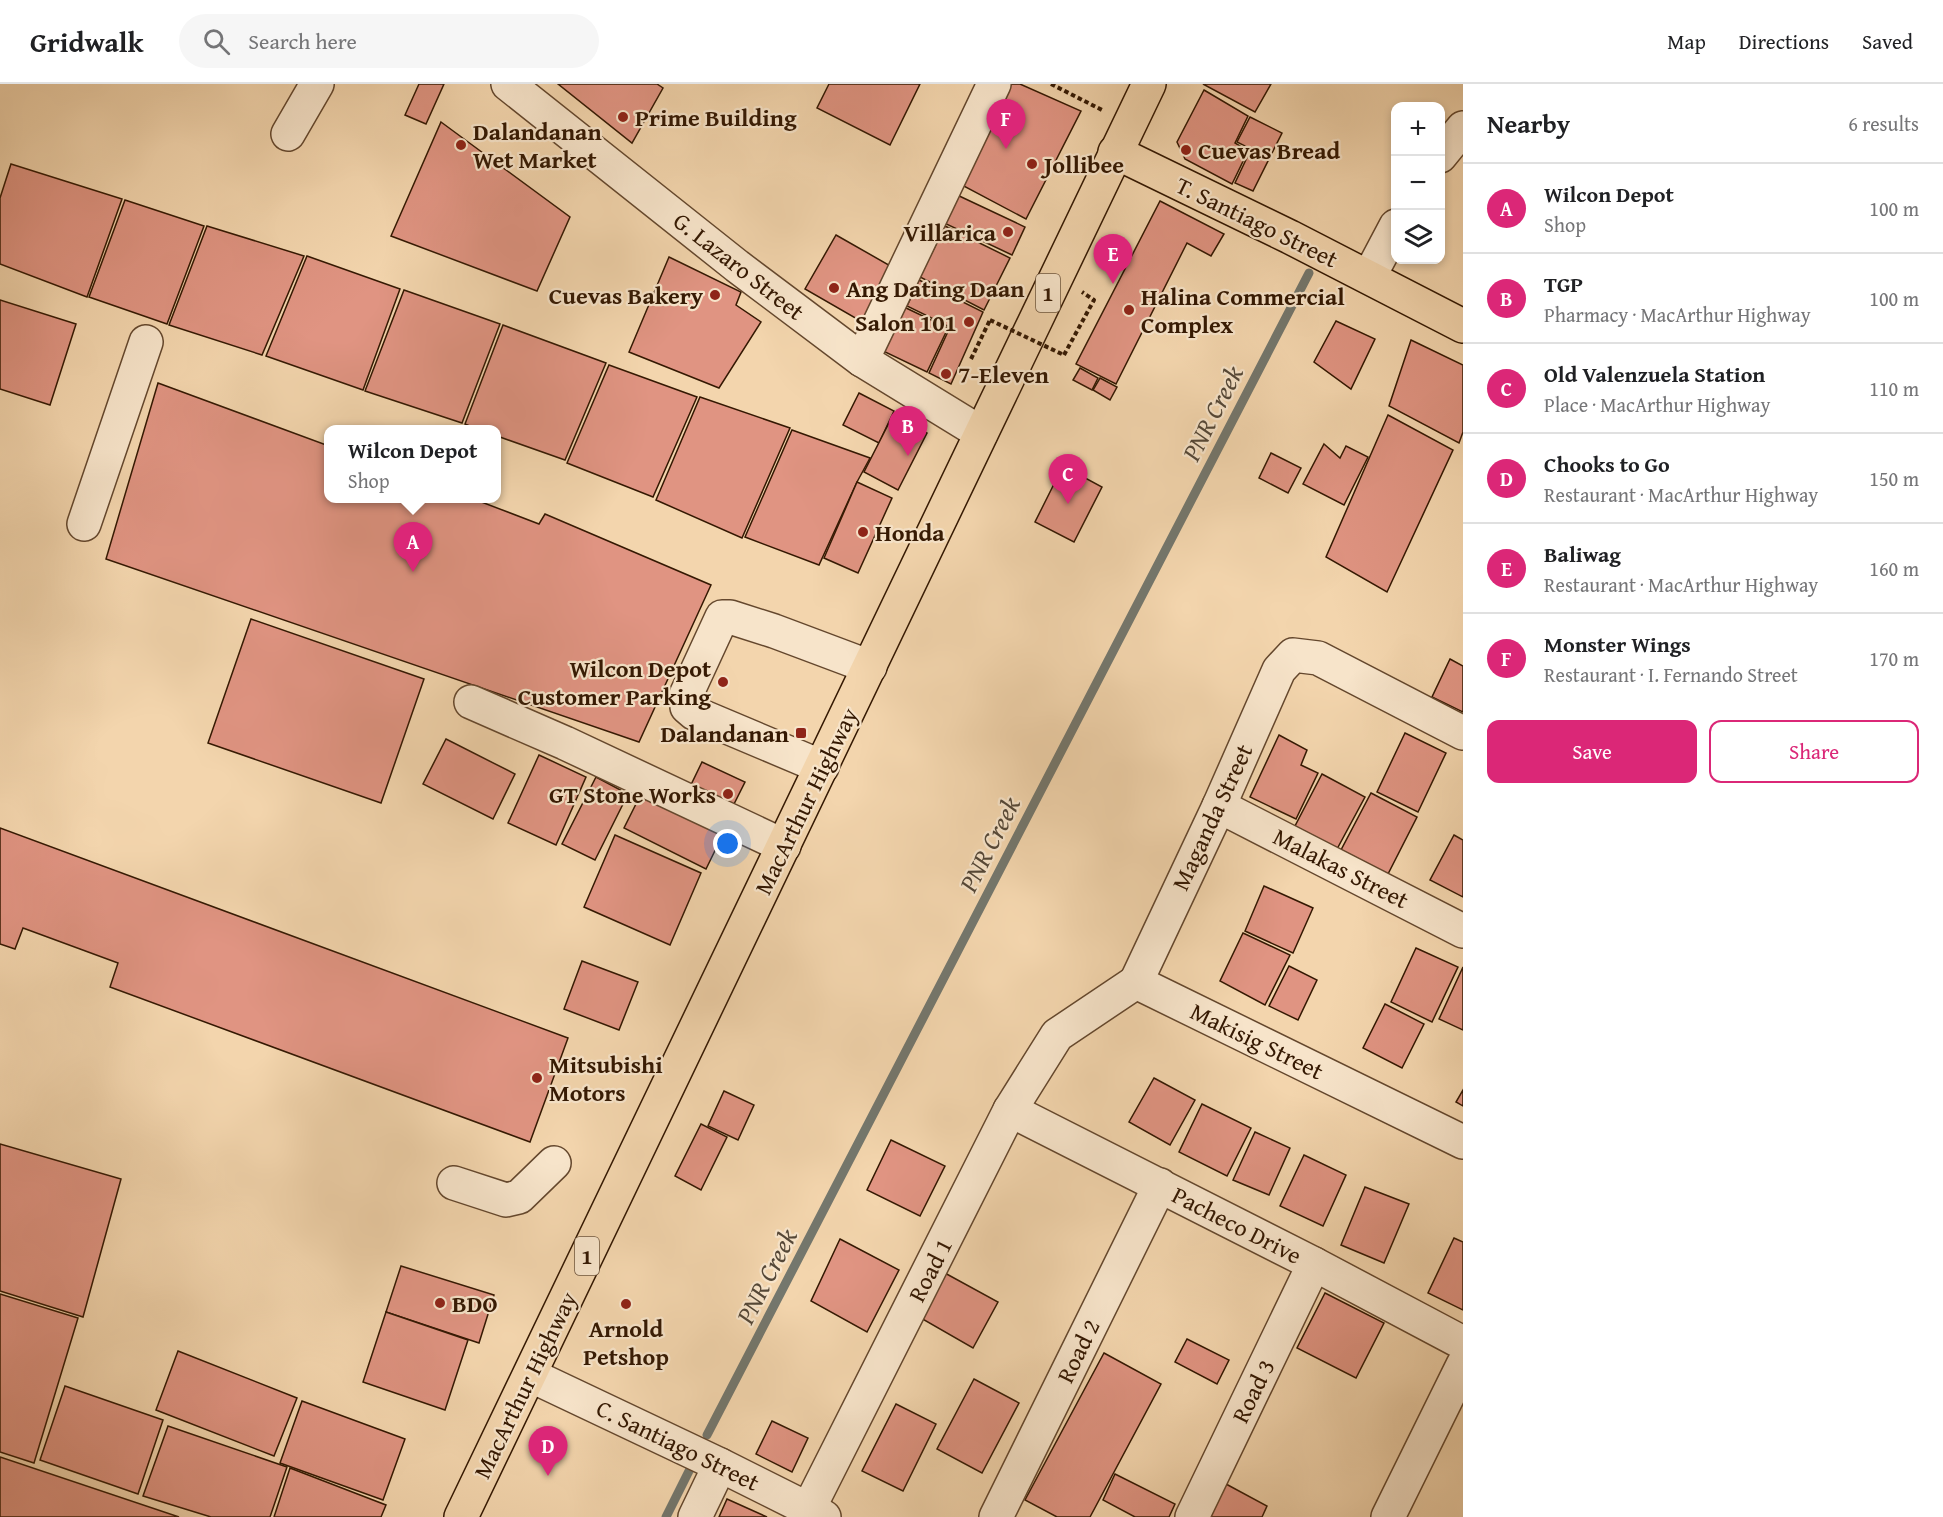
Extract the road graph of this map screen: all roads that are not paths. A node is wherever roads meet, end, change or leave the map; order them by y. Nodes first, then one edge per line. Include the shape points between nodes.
1 (317, 84) edge
2 (508, 84) edge
3 (994, 84) edge
4 (1149, 84) edge
5 (1463, 128) edge
6 (288, 134) dead end
7 (1445, 150) edge
8 (1115, 152) junction
9 (1391, 234) edge
10 (1369, 277) junction
11 (1463, 326) edge
12 (146, 342) dead end
13 (862, 360) junction
14 (981, 433) junction
15 (84, 524) dead end
16 (870, 667) junction
17 (471, 702) dead end
18 (1463, 733) edge
19 (822, 767) junction
20 (1219, 806) junction
21 (784, 846) junction
22 (1463, 931) edge
23 (1136, 981) junction
24 (1010, 1110) junction
25 (1463, 1142) edge
26 (554, 1163) dead end
27 (454, 1183) dead end
28 (1160, 1185) junction
29 (1314, 1264) junction
30 (1463, 1343) edge
31 (1463, 1365) edge
32 (530, 1375) junction
33 (720, 1465) junction
34 (817, 1513) edge
35 (461, 1517) edge
36 (695, 1517) edge
37 (996, 1517) edge
38 (1192, 1517) edge
39 (1388, 1517) edge

1 - 6 street
2 - 13 street, G. Lazaro Street
3 - 13 street
4 - 8 main road, MacArthur Highway / 1
5 - 7 street
8 - 10 main road, T. Santiago Street
8 - 14 main road, MacArthur Highway / 1
9 - 10 street
10 - 11 main road, T. Santiago Street
12 - 15 street
13 - 14 street, G. Lazaro Street
14 - 16 main road, MacArthur Highway / 1
16 - 19 main road, MacArthur Highway / 1
16 - 19 street via 722,617 686,695 687,707
17 - 21 street
18 - 20 street, Maganda Street via 1318,658 1293,655 1279,670
19 - 21 main road, MacArthur Highway / 1
20 - 22 street, Malakas Street
20 - 23 street, Maganda Street
21 - 32 main road, MacArthur Highway / 1
23 - 24 street, Road 1 via 1057,1035
23 - 25 street, Makisig Street
24 - 28 street, Pacheco Drive
24 - 34 street, Road 1
26 - 27 street via 519,1197 506,1200
28 - 29 street, Pacheco Drive
28 - 37 street, Road 2
29 - 30 street, Pacheco Drive
29 - 38 street, Road 3
31 - 39 street
32 - 33 street, C. Santiago Street
32 - 35 main road, MacArthur Highway / 1
33 - 34 street, C. Santiago Street
33 - 36 street

